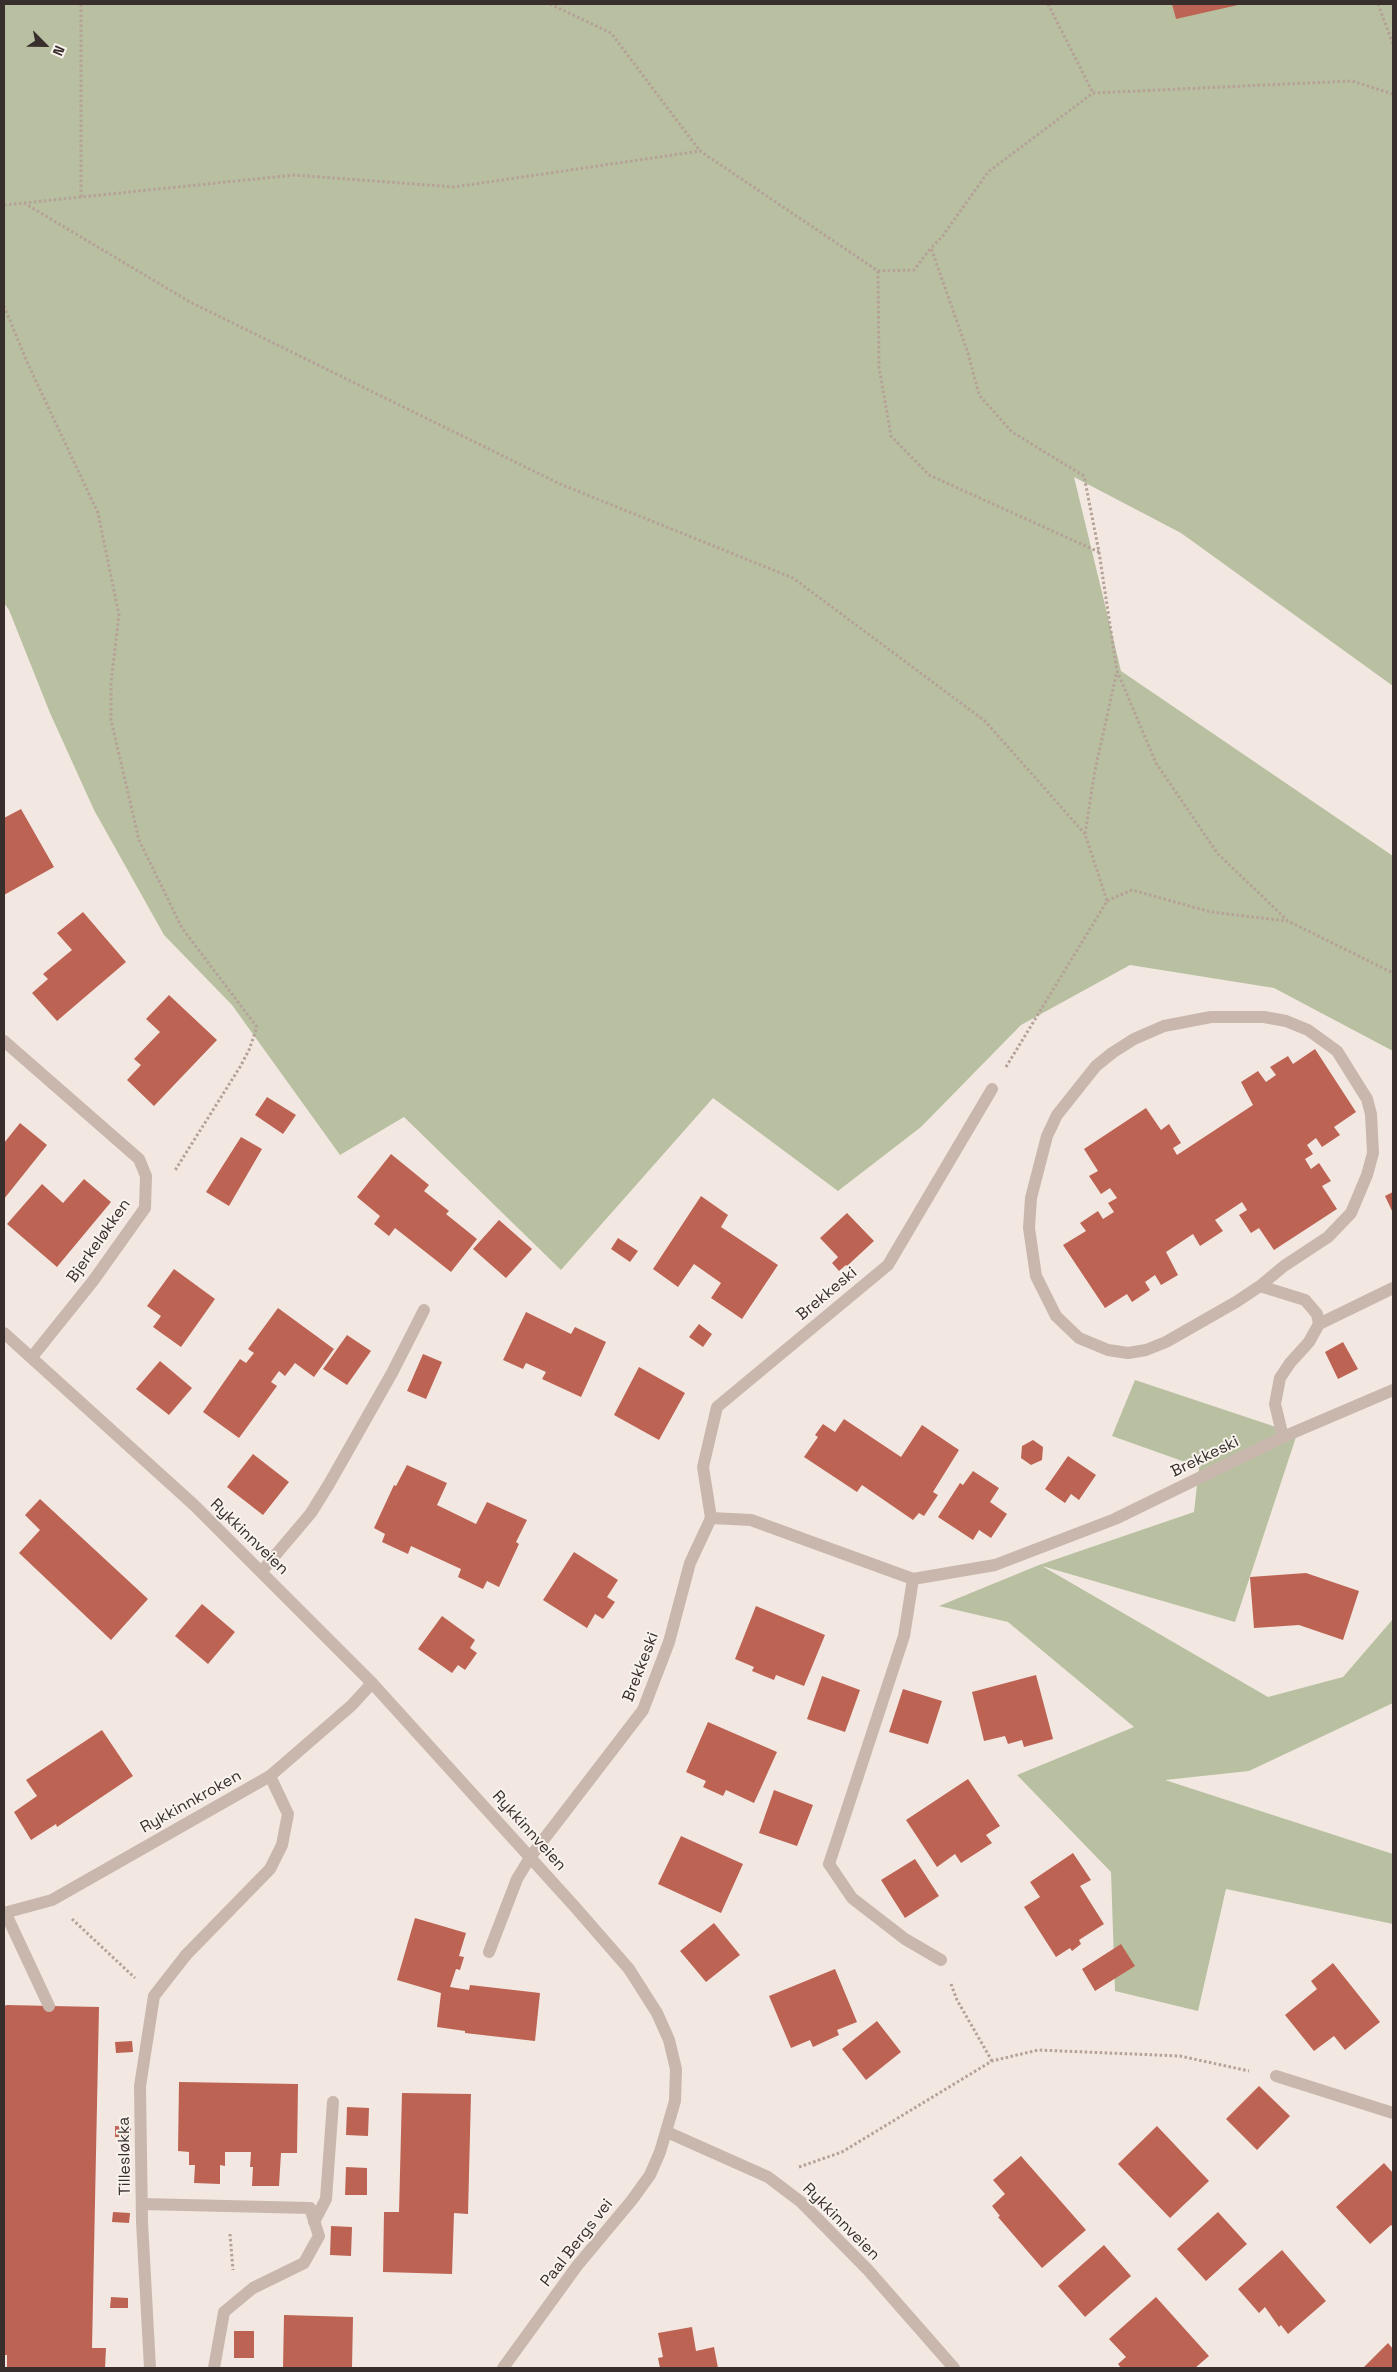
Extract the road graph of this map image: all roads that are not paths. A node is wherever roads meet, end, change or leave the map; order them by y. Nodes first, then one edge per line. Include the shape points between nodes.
1 (4, 1040) edge
2 (992, 1089) road end
3 (1260, 1286) junction
4 (1393, 1288) edge
5 (424, 1310) dead end
6 (1319, 1324) junction
7 (4, 1333) edge
8 (32, 1357) junction
9 (1393, 1390) edge
10 (1283, 1438) junction
11 (711, 1518) junction
12 (262, 1571) junction
13 (913, 1579) junction
14 (372, 1683) junction
15 (270, 1776) junction
16 (531, 1856) junction
17 (5, 1914) edge
18 (489, 1952) dead end
19 (941, 1960) road end
20 (49, 2006) dead end
21 (1276, 2076) road end
22 (333, 2102) dead end
23 (1393, 2113) edge
24 (667, 2132) junction
25 (142, 2204) junction
26 (314, 2222) junction
27 (150, 2368) edge
28 (214, 2368) edge
29 (503, 2368) edge
30 (954, 2368) edge

1 - 8 street, Bjerkeløkken via 139,1159 146,1176 145,1208 93,1281
2 - 11 street, Brekkeski via 888,1264 717,1407 703,1467
3 - 3 street via 1166,1342 1128,1353 1108,1350 1080,1338 1056,1316 1043,1295 1036,1276 1029,1228 1031,1198 1047,1136 1057,1115 1096,1066 1134,1039 1164,1026 1211,1017 1264,1017 1286,1021 1308,1030 1337,1051 1367,1099 1373,1153 1351,1213 1328,1237
3 - 6 street via 1305,1300 1317,1314
4 - 6 street
5 - 12 street via 311,1513
6 - 10 street via 1280,1378 1275,1404
7 - 8 street, Rykkinnveien
8 - 12 street, Rykkinnveien
9 - 10 street, Brekkeski
10 - 13 street, Brekkeski via 1115,1518 995,1565
11 - 13 street, Brekkeski via 751,1520
11 - 16 street, Brekkeski via 690,1563 669,1642 643,1710
12 - 14 street, Rykkinnveien
13 - 19 street via 904,1636 829,1864 852,1898 905,1939
14 - 15 street, Rykkinnkroken via 352,1705
14 - 16 street, Rykkinnveien
15 - 17 street, Rykkinnkroken via 52,1900
15 - 25 street, Tillesløkka via 288,1814 282,1845 270,1868 186,1955 154,1996 140,2086
16 - 18 street, Brekkeski via 517,1880
16 - 24 street, Rykkinnveien via 629,1969 657,2013 670,2040 676,2069 675,2101
17 - 20 street
21 - 23 street
22 - 26 street via 326,2199
24 - 29 street, Paal Bergs vei via 650,2175 577,2266
24 - 30 street, Rykkinnveien via 768,2177 801,2202
25 - 26 street via 310,2208
25 - 27 street, Tillesløkka
26 - 28 street via 319,2236 304,2263 253,2288 224,2312

